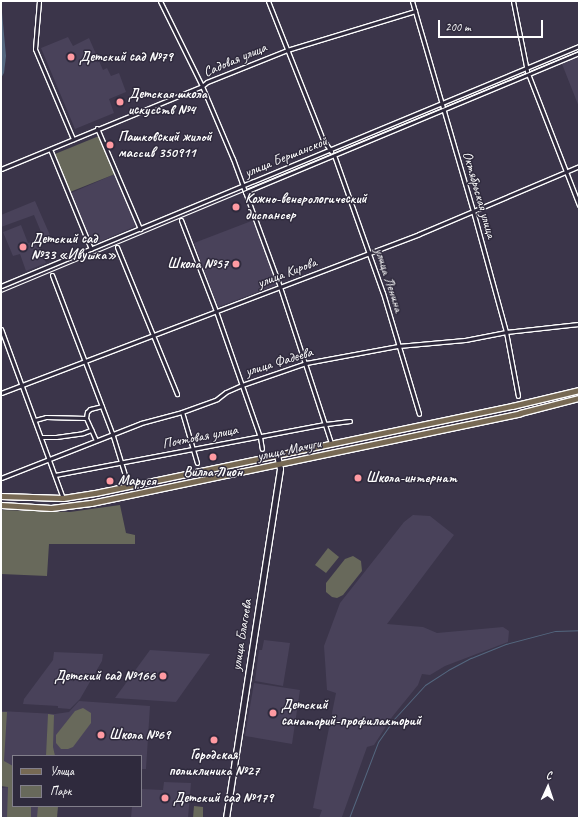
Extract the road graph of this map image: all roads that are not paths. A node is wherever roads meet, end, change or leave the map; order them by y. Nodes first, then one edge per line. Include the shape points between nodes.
1 (39, 1) edge
2 (160, 1) edge
3 (268, 1) edge
4 (412, 1) edge
5 (513, 1) edge
6 (415, 11) junction
7 (579, 46) edge
8 (287, 50) junction
9 (579, 53) edge
10 (527, 68) junction
11 (528, 74) junction
12 (202, 86) junction
13 (442, 104) junction
14 (443, 110) junction
15 (98, 128) junction
16 (73, 139) junction
17 (50, 149) junction
18 (331, 151) junction
19 (334, 155) junction
20 (579, 166) edge
21 (1, 169) edge
22 (566, 172) junction
23 (243, 187) junction
24 (245, 192) junction
25 (579, 205) edge
26 (473, 211) junction
27 (181, 220) dead end
28 (140, 229) junction
29 (117, 247) dead end
30 (91, 249) junction
31 (369, 254) junction
32 (52, 275) dead end
33 (1, 286) edge
34 (280, 287) junction
35 (216, 311) junction
36 (579, 324) edge
37 (1, 329) edge
38 (506, 332) junction
39 (153, 334) junction
40 (398, 346) junction
41 (86, 360) junction
42 (306, 363) junction
43 (22, 385) junction
44 (242, 385) junction
45 (579, 390) edge
46 (1, 393) edge
47 (177, 394) dead end
48 (518, 396) dead end
49 (579, 398) edge
50 (102, 406) junction
51 (182, 412) junction
52 (419, 414) dead end
53 (86, 418) junction
54 (35, 420) junction
55 (350, 421) dead end
56 (326, 424) junction
57 (91, 430) junction
58 (112, 433) junction
59 (374, 434) junction
60 (41, 437) junction
61 (260, 437) junction
62 (96, 440) junction
63 (331, 443) junction
64 (377, 443) junction
65 (194, 449) junction
66 (262, 449) dead end
67 (278, 455) junction
68 (49, 459) junction
69 (197, 462) dead end
70 (122, 463) junction
71 (279, 464) junction
72 (55, 475) junction
73 (125, 475) dead end
74 (1, 478) edge
75 (1, 496) edge
76 (63, 498) junction
77 (1, 505) edge
78 (226, 818) edge

1 - 16 street via 35,49
2 - 12 street
3 - 8 street
4 - 6 street, Октябрьская улица
5 - 10 street
6 - 8 street, Садовая улица
6 - 13 street, Октябрьская улица
7 - 10 street, улица Бершанской
8 - 12 street, Садовая улица
8 - 18 street via 322,140
9 - 11 street, улица Бершанской
10 - 11 street
10 - 13 street, улица Бершанской
11 - 14 street, улица Бершанской
11 - 22 street
12 - 15 street, Садовая улица
12 - 23 street
13 - 14 street, Октябрьская улица
13 - 18 street, улица Бершанской
14 - 19 street, улица Бершанской
14 - 26 street, Октябрьская улица
15 - 16 street, Садовая улица
15 - 28 street
16 - 17 street, Садовая улица
17 - 21 street, Садовая улица
17 - 30 street
18 - 23 street, улица Бершанской
19 - 24 street, улица Бершанской
19 - 31 street, улица Ленина
20 - 22 street, улица Кирова
22 - 25 street
22 - 26 street, улица Кирова
23 - 24 street
23 - 28 street, улица Бершанской
24 - 34 street
26 - 31 street, улица Кирова
26 - 38 street, Октябрьская улица
27 - 35 street
28 - 30 street, улица Бершанской
29 - 39 street
30 - 33 street, улица Бершанской
31 - 34 street, улица Кирова
31 - 40 street, улица Ленина
32 - 41 street
34 - 35 street, улица Кирова
34 - 42 street
35 - 39 street, улица Кирова
35 - 44 street
36 - 38 street, улица Фадеева
37 - 43 street
38 - 40 street, улица Фадеева via 465,340
38 - 48 street, Октябрьская улица
39 - 41 street, улица Кирова
39 - 47 street
40 - 42 street, улица Фадеева
40 - 52 street, улица Ленина
41 - 43 street, улица Кирова
41 - 50 street
42 - 44 street, улица Фадеева
42 - 56 street
43 - 46 street, улица Кирова
43 - 54 street
44 - 51 street, улица Фадеева via 217,399
44 - 61 street
45 - 59 main road, улица Мачуги
49 - 64 main road, улица Мачуги
50 - 53 street via 90,409
50 - 58 street
51 - 58 street, улица Фадеева
51 - 65 street
53 - 54 street via 46,417
53 - 57 street
54 - 60 street
55 - 56 street, Почтовая улица
56 - 61 street, Почтовая улица
56 - 63 street
57 - 60 street via 56,437
57 - 62 street
58 - 62 street, улица Фадеева
58 - 70 street
59 - 63 main road, улица Мачуги
59 - 64 main road via 371,440
60 - 68 street
61 - 65 street, Почтовая улица
61 - 66 street
62 - 68 street, улица Фадеева
63 - 67 main road, улица Мачуги
64 - 71 main road, улица Мачуги
65 - 69 street
65 - 70 street, Почтовая улица
67 - 71 street, улица Благоева
67 - 76 main road, улица Мачуги
68 - 72 street
68 - 74 street, улица Фадеева
70 - 72 street, Почтовая улица
70 - 73 street
71 - 77 main road, улица Мачуги via 70,507
71 - 78 street, улица Благоева
72 - 76 street
75 - 76 main road, улица Мачуги

